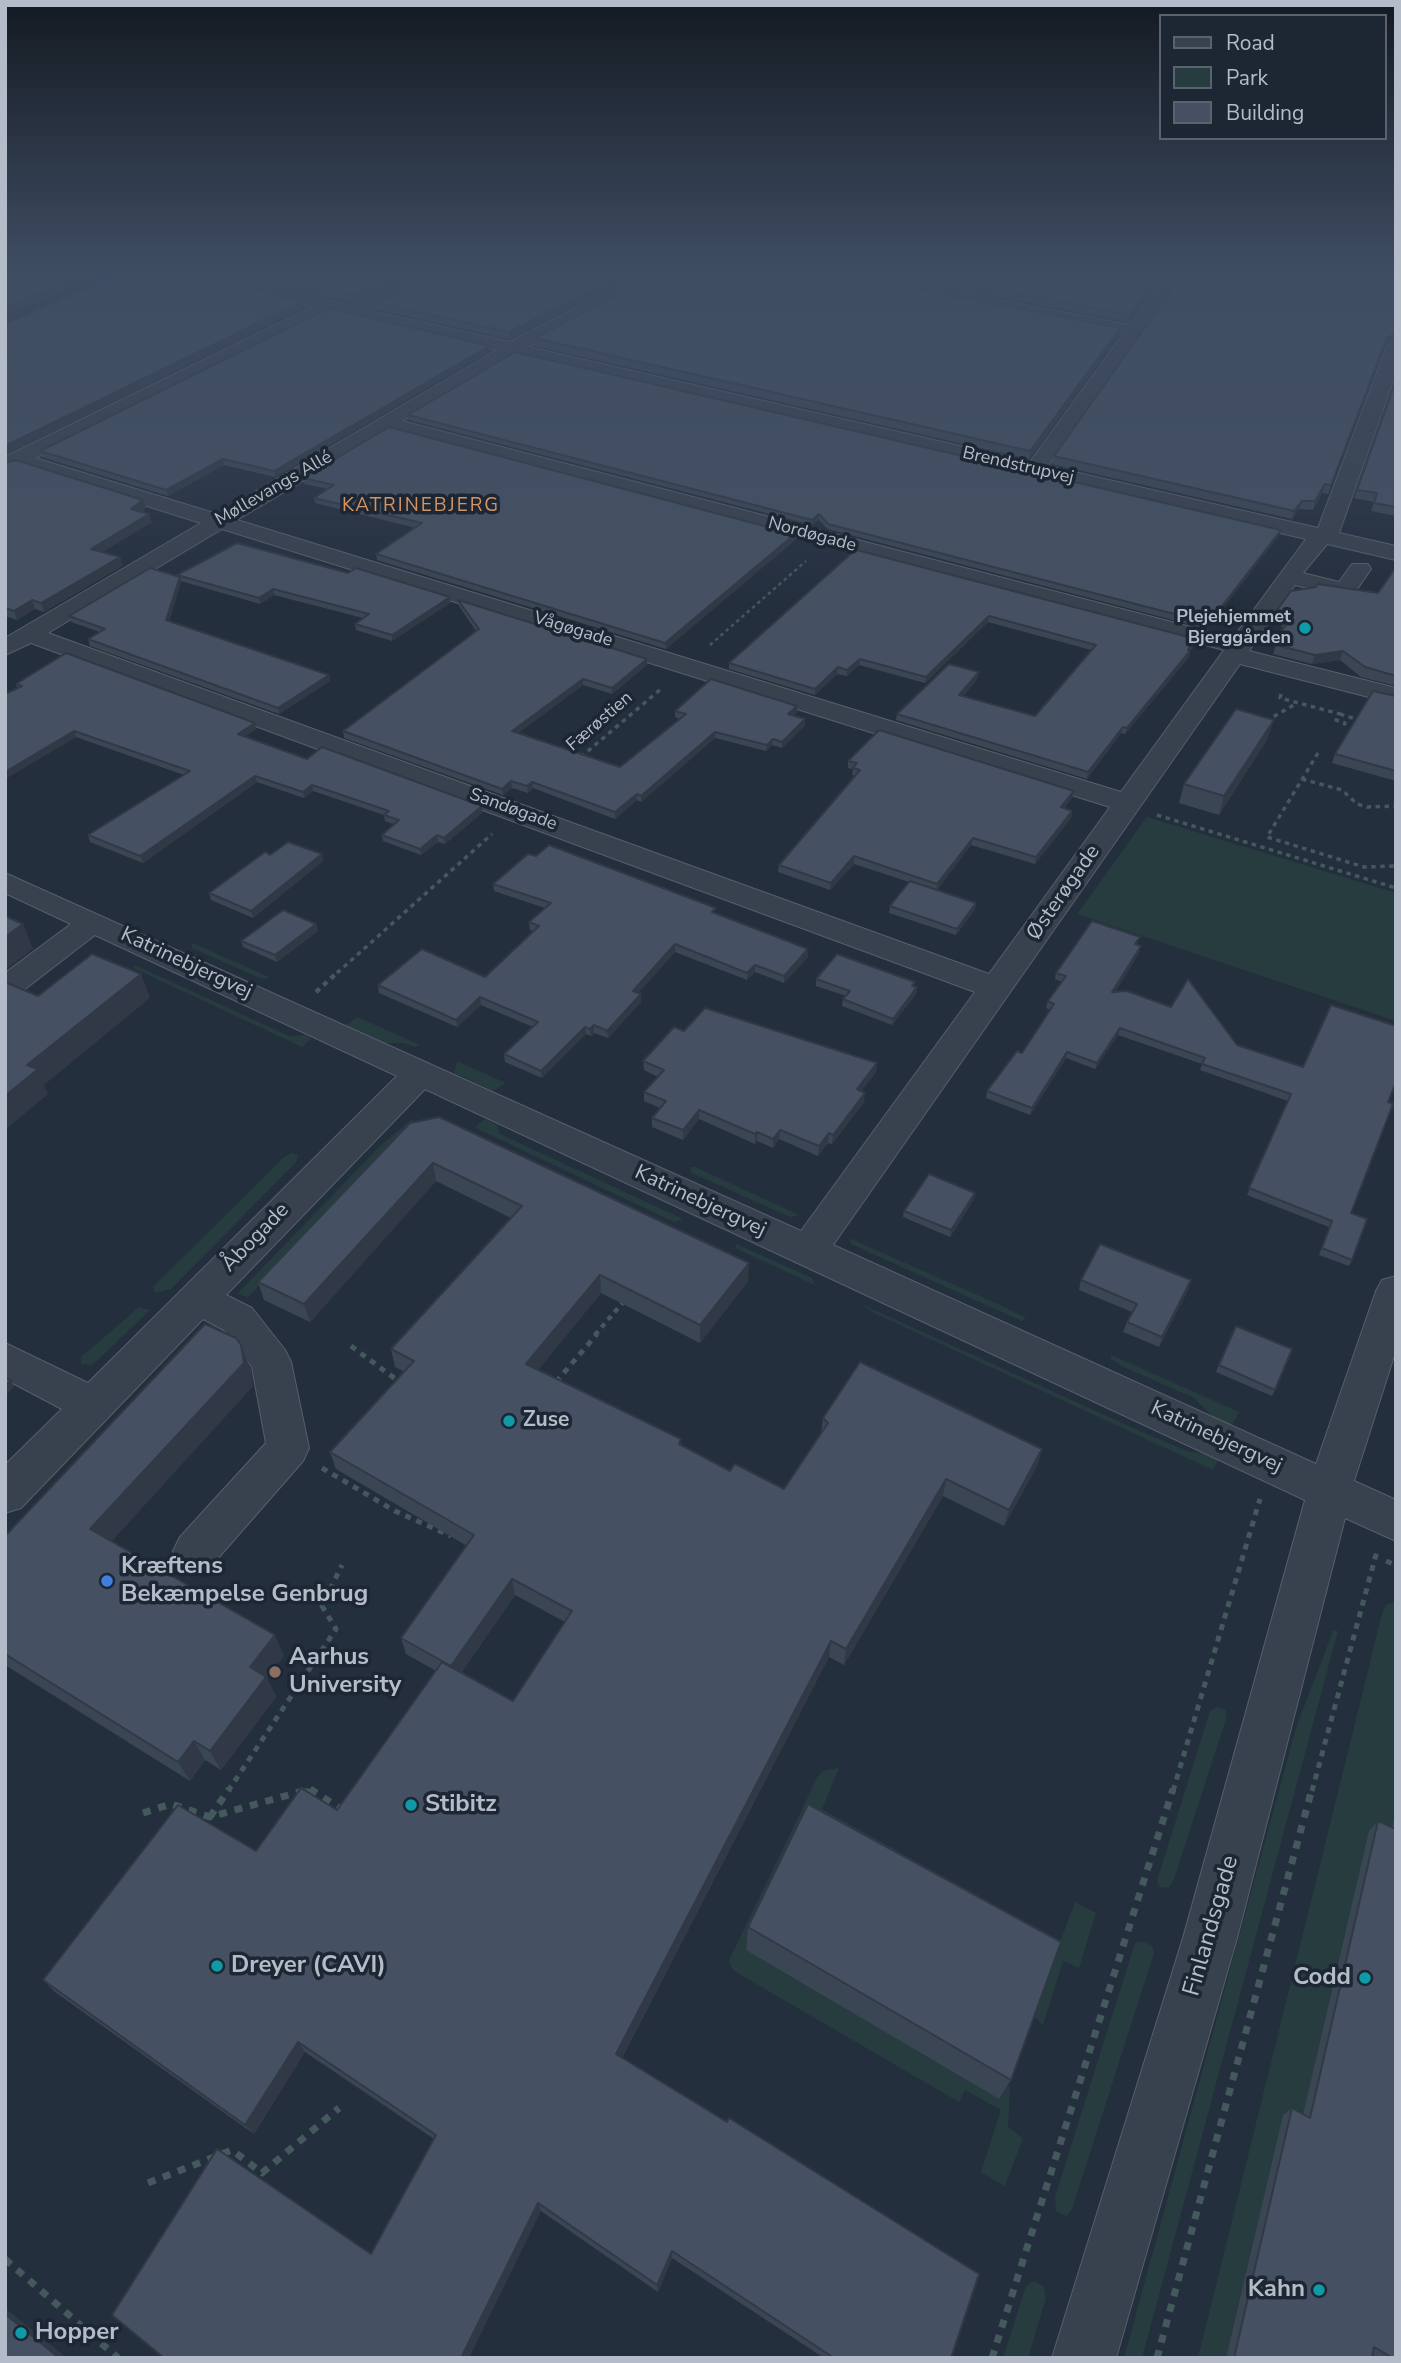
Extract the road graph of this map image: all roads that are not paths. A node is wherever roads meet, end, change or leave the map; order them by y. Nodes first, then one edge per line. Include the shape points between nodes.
1 (169, 384) edge
2 (452, 384) edge
3 (664, 384) edge
4 (1097, 384) edge
5 (1382, 384) edge
6 (386, 423) junction
7 (11, 462) edge
8 (1035, 470) junction
9 (217, 522) junction
10 (1322, 536) junction
11 (1396, 554) edge
12 (1360, 569) dead end
13 (1289, 577) junction
14 (17, 641) edge
15 (1231, 659) junction
16 (1290, 696) road end
17 (1396, 696) edge
18 (1127, 804) junction
19 (5, 882) edge
20 (93, 922) junction
21 (996, 988) junction
22 (5, 989) edge
23 (421, 1072) junction
24 (808, 1251) junction
25 (1396, 1292) edge
26 (197, 1298) junction
27 (5, 1359) edge
28 (92, 1405) junction
29 (1331, 1491) junction
30 (5, 1494) edge
31 (1389, 1518) edge
32 (196, 1551) dead end
33 (1084, 2358) edge

1 - 7 street
2 - 6 street, Møllevangs Allé
3 - 8 street, Brendstrupvej
4 - 8 street
5 - 10 street, Østerøgade via 1332,528
6 - 9 street, Møllevangs Allé
6 - 15 street, Nordøgade via 830,540
7 - 9 street, Vågøgade
8 - 10 street, Brendstrupvej
9 - 14 street, Møllevangs Allé
9 - 18 street, Vågøgade
10 - 11 street, Brendstrupvej
10 - 13 street, Østerøgade
12 - 13 street via 1345,590
13 - 15 street, Østerøgade
14 - 21 street, Sandøgade via 518,812
15 - 16 street
15 - 17 street
15 - 18 street, Østerøgade
18 - 21 street, Østerøgade
19 - 20 street, Katrinebjergvej
20 - 22 street
20 - 23 street, Katrinebjergvej
21 - 24 street, Østerøgade
23 - 24 street, Katrinebjergvej
23 - 26 street, Åbogade
24 - 29 street, Katrinebjergvej
25 - 29 street, Finlandsgade
26 - 28 street, Åbogade
26 - 32 street via 237,1319 271,1362 288,1448
27 - 28 street
28 - 30 street, Åbogade
29 - 31 street, Katrinebjergvej
29 - 33 street, Finlandsgade via 1210,1938

